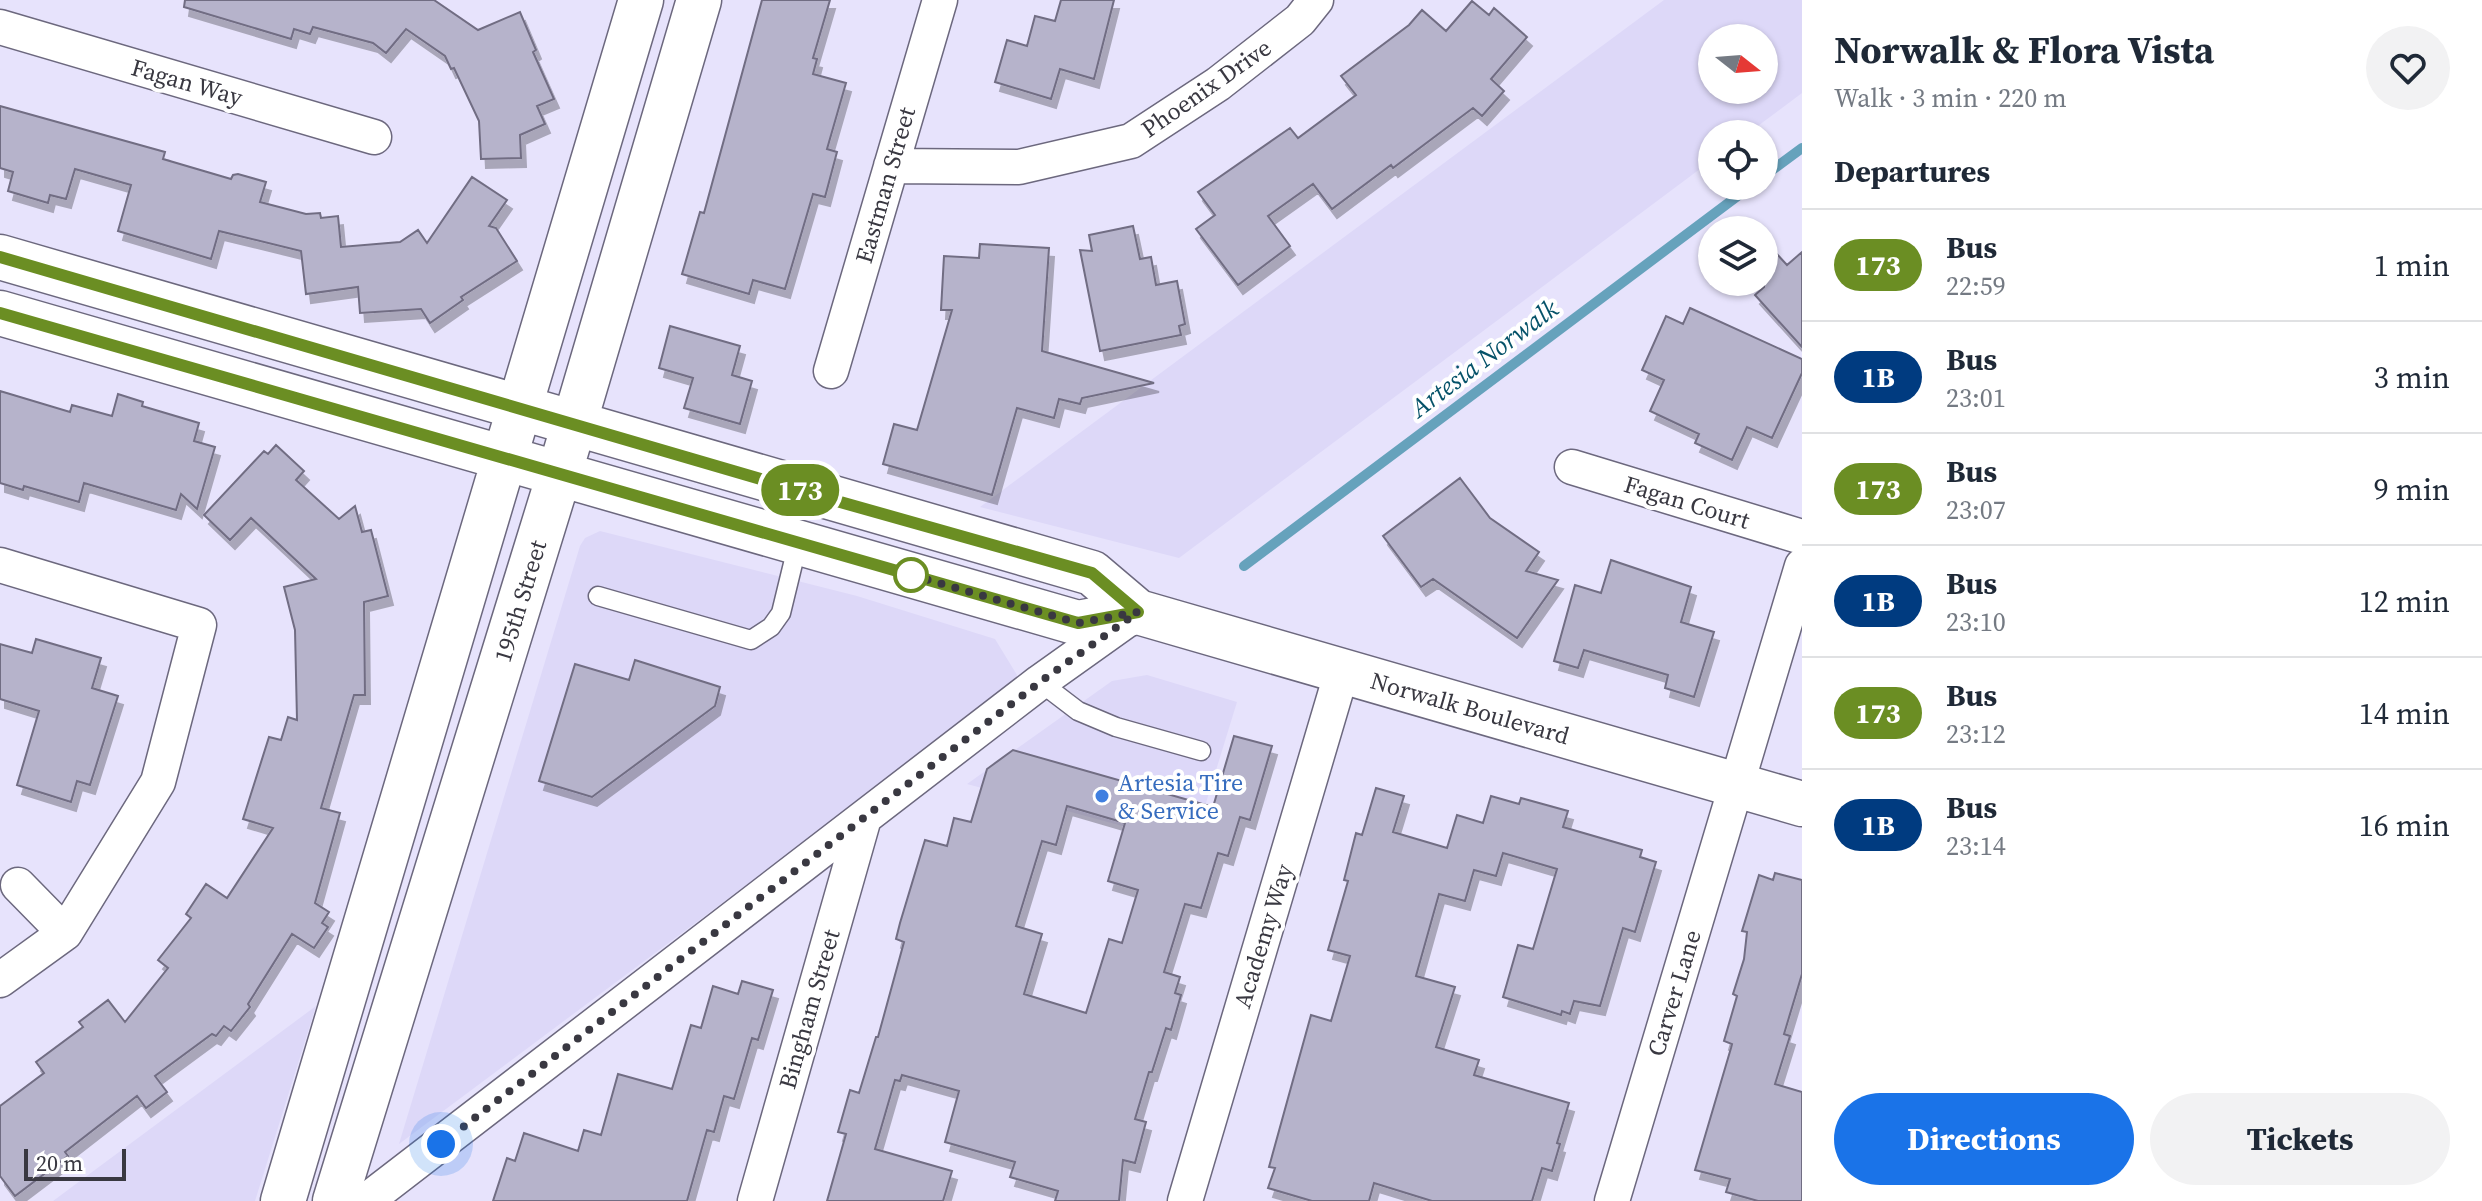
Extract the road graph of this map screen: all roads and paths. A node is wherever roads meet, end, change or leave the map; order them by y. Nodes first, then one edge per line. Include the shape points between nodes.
1 (641, 0) edge
2 (699, 0) edge
3 (940, 0) edge
4 (1316, 0) edge
5 (0, 27) edge
6 (374, 137) dead end
7 (891, 166) junction
8 (0, 257) edge
9 (0, 313) edge
10 (831, 371) dead end
11 (520, 409) junction
12 (574, 425) junction
13 (505, 460) junction
14 (1572, 467) dead end
15 (559, 475) junction
16 (1802, 537) edge
17 (798, 543) junction
18 (0, 565) edge
19 (1802, 566) edge
20 (598, 596) dead end
21 (1138, 612) junction
22 (1342, 671) junction
23 (1040, 682) junction
24 (1201, 751) dead end
25 (1736, 785) junction
26 (1802, 804) edge
27 (864, 818) junction
28 (18, 885) dead end
29 (65, 933) junction
30 (0, 980) edge
31 (283, 1201) edge
32 (335, 1201) edge
33 (366, 1201) edge
34 (755, 1201) edge
35 (1185, 1201) edge
36 (1612, 1201) edge

1 - 11 main road
2 - 12 main road, 195th Street
3 - 7 street, Eastman Street
4 - 7 street, Phoenix Drive via 1300,20 1218,84 1131,141 1019,167
5 - 6 street, Fagan Way
7 - 10 street, Eastman Street
8 - 11 main road, Norwalk Boulevard
9 - 13 main road, Norwalk Boulevard
11 - 12 main road, Norwalk Boulevard
11 - 13 main road
12 - 15 main road, 195th Street
12 - 21 main road, Norwalk Boulevard via 1092,573
13 - 15 main road, Norwalk Boulevard
13 - 31 main road
14 - 16 street, Fagan Court
15 - 17 main road, Norwalk Boulevard
15 - 32 main road, 195th Street
17 - 20 lane via 781,613 751,640
17 - 21 main road, Norwalk Boulevard via 1078,623
18 - 29 street via 199,625 158,782
19 - 25 street, Carver Lane
21 - 22 main road, Norwalk Boulevard
21 - 23 street
22 - 25 main road, Norwalk Boulevard
22 - 35 street, Academy Way
23 - 24 lane via 1078,711
23 - 27 street
25 - 26 main road, Norwalk Boulevard
25 - 36 street, Carver Lane
27 - 33 street
27 - 34 street, Bingham Street
28 - 29 street
29 - 30 street

